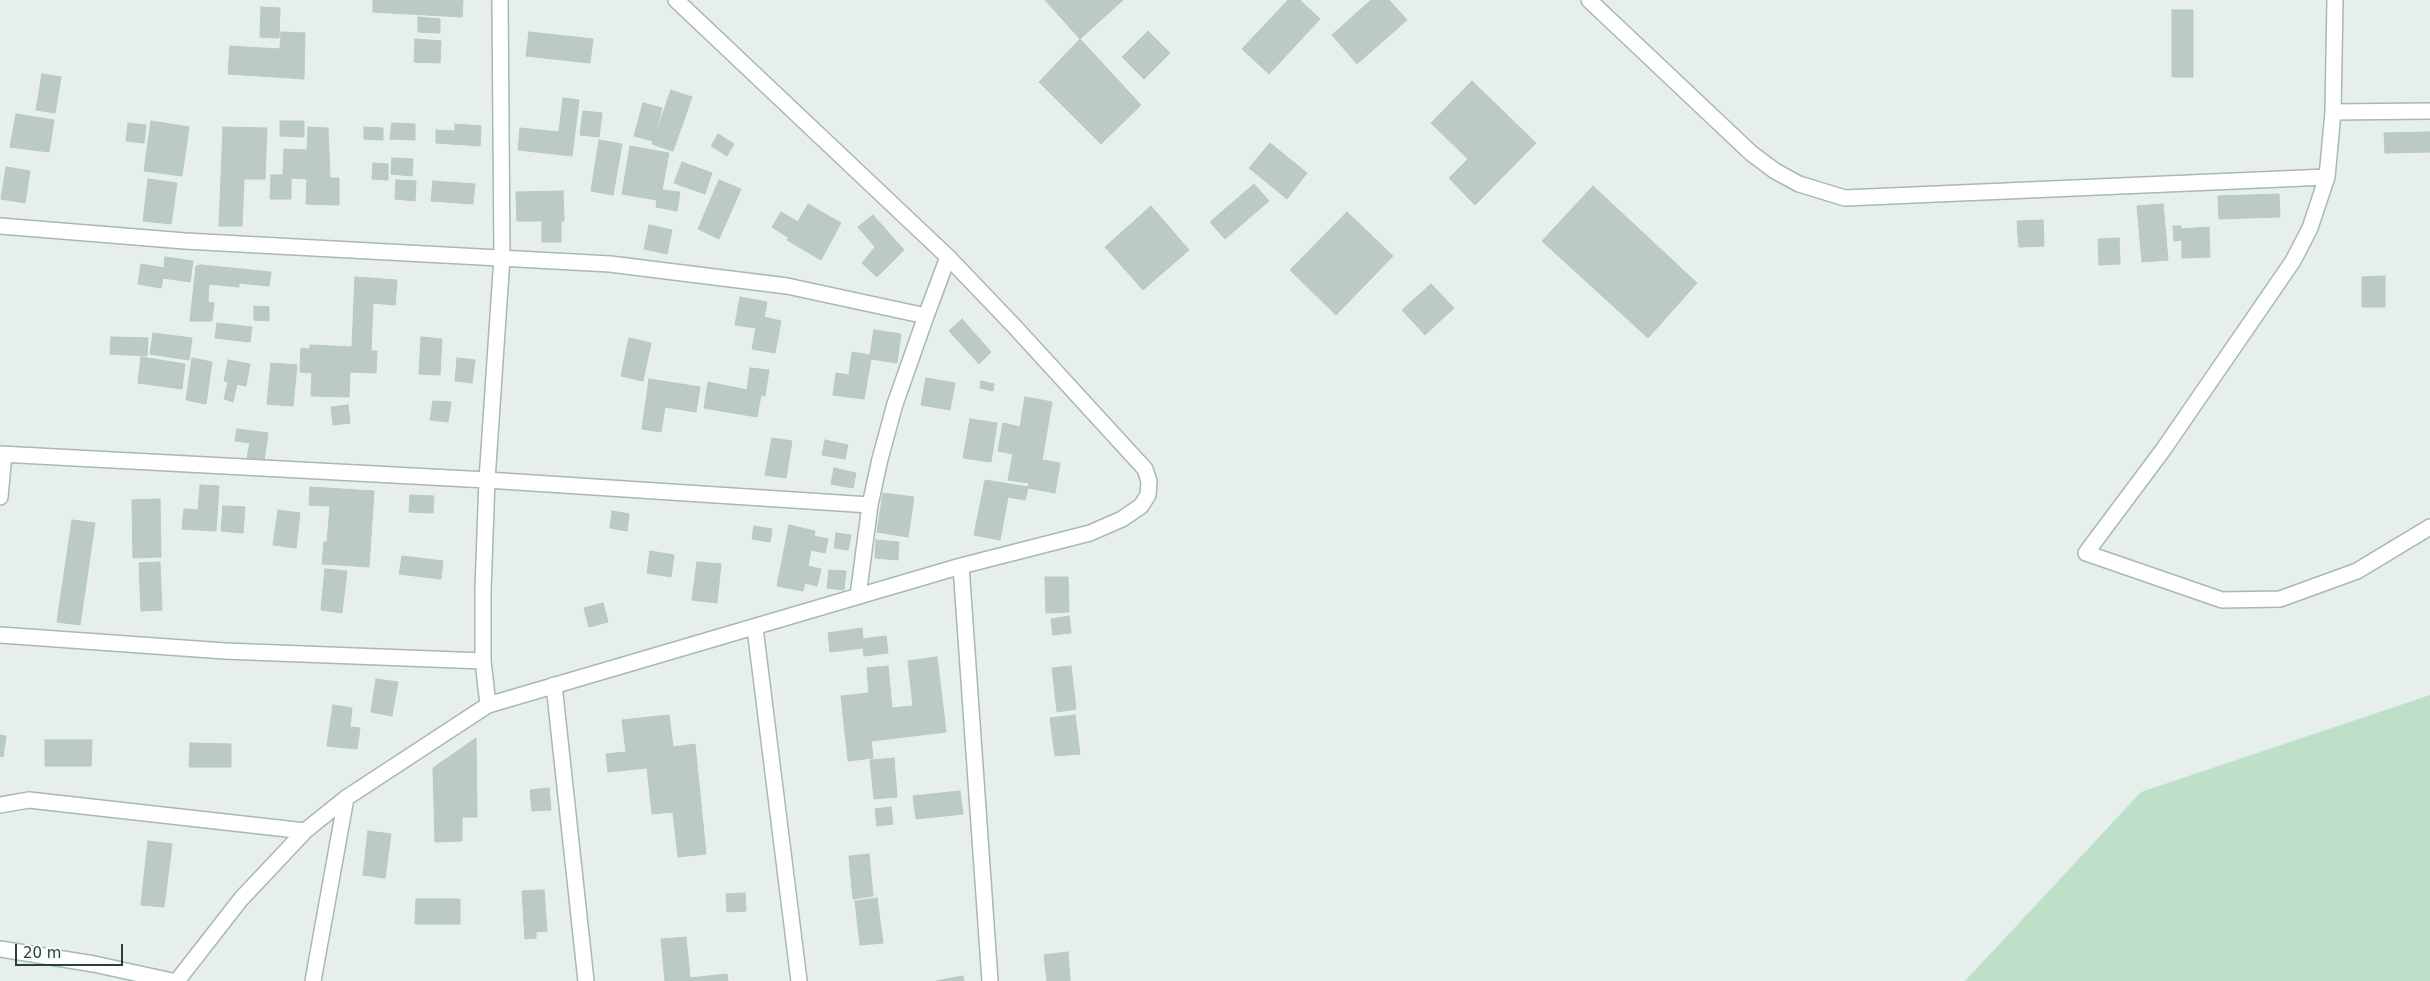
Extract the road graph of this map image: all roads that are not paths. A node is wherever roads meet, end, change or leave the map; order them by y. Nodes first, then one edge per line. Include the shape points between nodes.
1 (500, 0) edge
2 (676, 0) edge
3 (1589, 0) edge
4 (2335, 0) edge
5 (2430, 111) edge
6 (2333, 112) junction
7 (2327, 177) junction
8 (0, 226) edge
9 (502, 257) junction
10 (948, 257) junction
11 (926, 316) junction
12 (2, 454) edge
13 (487, 480) junction
14 (0, 496) edge
15 (870, 505) junction
16 (2430, 527) edge
17 (961, 566) junction
18 (858, 596) junction
19 (755, 628) junction
20 (0, 635) edge
21 (483, 661) junction
22 (554, 685) junction
23 (488, 705) junction
24 (346, 798) junction
25 (0, 806) edge
26 (305, 831) junction
27 (0, 949) edge
28 (172, 981) edge
29 (177, 981) edge
30 (313, 981) edge
31 (586, 981) edge
32 (799, 981) edge
33 (990, 981) edge

1 - 9 street
2 - 10 street
3 - 7 street via 1775,172 1799,184 1845,198
4 - 6 street
5 - 6 street
6 - 7 street
7 - 16 street via 2310,228 2293,262 2163,450 2086,553 2222,600 2280,599 2357,572
8 - 9 street via 185,241
9 - 11 street via 610,264 788,286
9 - 13 street
10 - 11 street
10 - 17 street via 1145,469 1149,481 1148,495 1141,506 1122,519 1090,533
11 - 15 street via 895,404
12 - 13 street
12 - 14 street
13 - 15 street
13 - 21 street
15 - 18 street
17 - 18 street
17 - 33 street
18 - 19 street
19 - 22 street
19 - 32 street
20 - 21 street via 225,651
21 - 23 street
22 - 23 street
22 - 31 street
23 - 24 street
24 - 26 street
24 - 30 street
25 - 26 street via 29,800
26 - 29 street via 240,899
27 - 28 street

